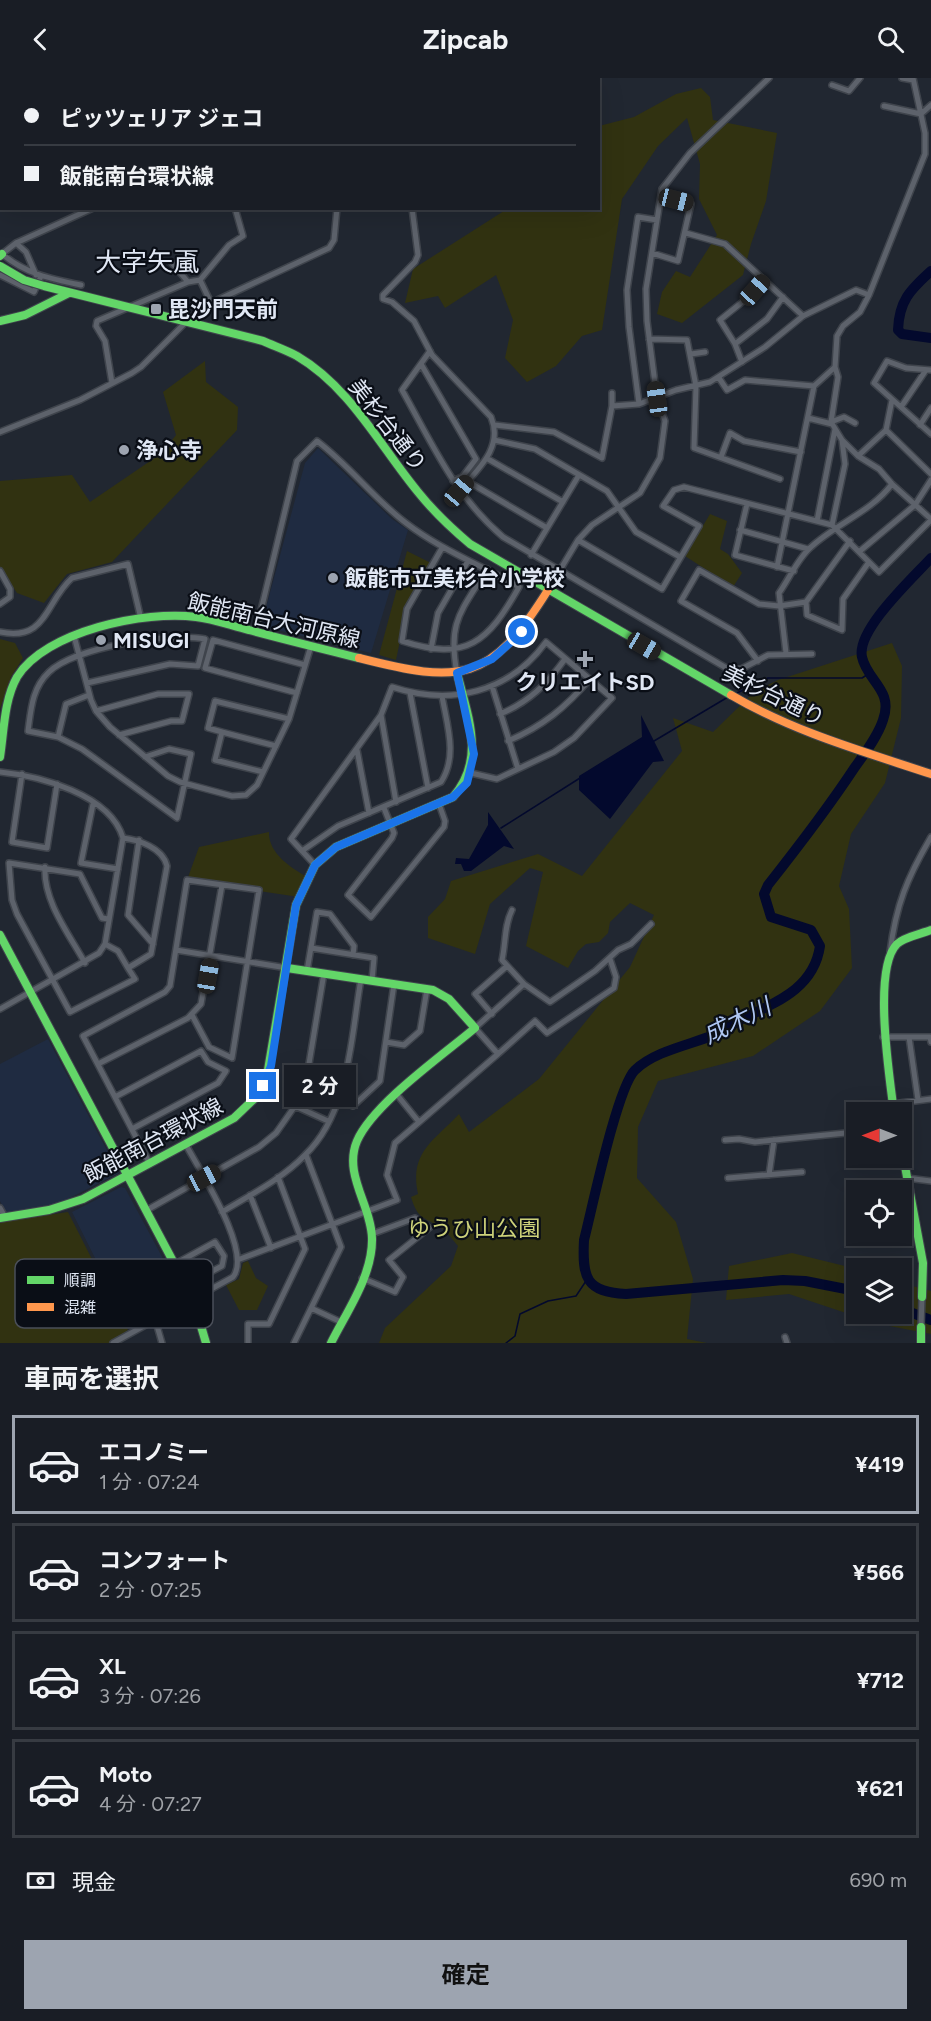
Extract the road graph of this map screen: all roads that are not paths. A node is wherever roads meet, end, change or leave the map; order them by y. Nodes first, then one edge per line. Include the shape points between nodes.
1 (769, 78) edge
2 (860, 78) edge
3 (902, 78) edge
4 (913, 79) edge
5 (832, 85) dead end
6 (931, 105) edge
7 (884, 106) dead end
8 (921, 114) junction
9 (929, 134) edge
10 (661, 196) junction
11 (89, 210) edge
12 (236, 210) edge
13 (337, 210) edge
14 (412, 210) edge
15 (657, 219) junction
16 (686, 233) junction
17 (16, 243) junction
18 (652, 253) junction
19 (1, 255) edge
20 (172, 262) dead end
21 (0, 266) edge
22 (0, 275) edge
23 (38, 276) junction
24 (200, 280) junction
25 (763, 281) junction
26 (188, 282) junction
27 (81, 285) dead end
28 (69, 293) junction
29 (869, 295) junction
30 (783, 297) junction
31 (211, 303) junction
32 (131, 308) junction
33 (803, 316) junction
34 (0, 321) edge
35 (186, 322) junction
36 (649, 339) junction
37 (735, 344) junction
38 (430, 351) junction
39 (705, 352) dead end
40 (690, 354) junction
41 (742, 362) junction
42 (421, 364) junction
43 (835, 367) junction
44 (928, 370) edge
45 (719, 378) junction
46 (112, 383) junction
47 (696, 386) junction
48 (814, 386) junction
49 (612, 393) dead end
50 (657, 399) junction
51 (892, 400) junction
52 (639, 404) junction
53 (612, 406) junction
54 (901, 407) junction
55 (931, 408) edge
56 (808, 418) junction
57 (855, 423) dead end
58 (495, 425) junction
59 (833, 425) junction
60 (920, 425) junction
61 (886, 430) junction
62 (0, 432) edge
63 (931, 434) edge
64 (494, 440) junction
65 (842, 440) junction
66 (801, 452) junction
67 (858, 456) junction
68 (721, 457) junction
69 (488, 459) junction
70 (931, 474) edge
71 (579, 475) junction
72 (780, 479) dead end
73 (931, 480) edge
74 (453, 481) junction
75 (467, 481) junction
76 (892, 484) junction
77 (459, 491) junction
78 (563, 502) junction
79 (747, 504) junction
80 (915, 505) junction
81 (620, 508) junction
82 (790, 513) junction
83 (931, 520) edge
84 (817, 521) junction
85 (833, 526) junction
86 (547, 528) junction
87 (740, 530) junction
88 (578, 540) junction
89 (850, 541) junction
90 (784, 542) junction
91 (442, 548) junction
92 (808, 549) junction
93 (860, 551) junction
94 (531, 555) junction
95 (680, 557) junction
96 (468, 561) junction
97 (869, 562) junction
98 (777, 567) junction
99 (487, 568) junction
100 (0, 571) edge
101 (559, 571) junction
102 (794, 571) junction
103 (548, 590) junction
104 (806, 602) junction
105 (0, 604) edge
106 (779, 606) junction
107 (141, 619) junction
108 (255, 631) junction
109 (0, 632) edge
110 (74, 636) junction
111 (311, 646) junction
112 (453, 648) junction
113 (431, 649) junction
114 (786, 653) junction
115 (812, 654) dead end
116 (79, 656) junction
117 (565, 659) junction
118 (758, 661) junction
119 (305, 665) junction
120 (457, 673) junction
121 (590, 679) junction
122 (87, 683) junction
123 (492, 686) junction
124 (297, 693) junction
125 (410, 693) junction
126 (462, 693) junction
127 (89, 695) junction
128 (442, 696) junction
129 (96, 711) junction
130 (381, 714) junction
131 (500, 714) junction
132 (289, 720) junction
133 (222, 732) junction
134 (119, 735) junction
135 (58, 737) junction
136 (508, 741) junction
137 (276, 746) junction
138 (357, 750) junction
139 (0, 757) edge
140 (145, 757) junction
141 (518, 769) junction
142 (0, 772) edge
143 (263, 772) junction
144 (471, 773) junction
145 (22, 774) junction
146 (931, 774) edge
147 (57, 784) junction
148 (185, 784) junction
149 (428, 788) junction
150 (396, 802) junction
151 (93, 804) junction
152 (439, 804) junction
153 (384, 808) junction
154 (369, 813) junction
155 (390, 825) junction
156 (931, 837) edge
157 (123, 838) junction
158 (139, 840) junction
159 (302, 851) junction
160 (315, 865) junction
161 (45, 867) junction
162 (118, 869) junction
163 (222, 885) junction
164 (512, 910) dead end
165 (108, 919) junction
166 (651, 924) dead end
167 (931, 930) edge
168 (0, 935) edge
169 (105, 944) junction
170 (153, 944) junction
171 (311, 948) junction
172 (176, 950) junction
173 (890, 954) junction
174 (353, 955) junction
175 (211, 956) junction
176 (609, 959) junction
177 (247, 962) junction
178 (85, 963) junction
179 (507, 966) junction
180 (128, 968) junction
181 (287, 968) junction
182 (307, 971) junction
183 (324, 973) junction
184 (361, 979) junction
185 (372, 980) junction
186 (52, 981) junction
187 (394, 984) junction
188 (524, 984) junction
189 (427, 989) junction
190 (30, 992) junction
191 (0, 1009) edge
192 (492, 1014) junction
193 (192, 1015) junction
194 (475, 1028) junction
195 (883, 1037) junction
196 (909, 1037) junction
197 (386, 1042) junction
198 (931, 1042) edge
199 (498, 1054) junction
200 (98, 1064) junction
201 (398, 1096) junction
202 (115, 1097) junction
203 (931, 1099) edge
204 (338, 1100) junction
205 (918, 1100) junction
206 (892, 1102) edge
207 (912, 1102) edge
208 (328, 1121) junction
209 (419, 1122) junction
210 (132, 1129) junction
211 (846, 1133) edge
212 (725, 1140) dead end
213 (774, 1140) junction
214 (186, 1145) junction
215 (306, 1155) junction
216 (150, 1164) junction
217 (906, 1168) edge
218 (802, 1172) dead end
219 (128, 1175) junction
220 (769, 1175) junction
221 (278, 1177) junction
222 (204, 1178) junction
223 (728, 1178) dead end
224 (908, 1178) junction
225 (931, 1181) edge
226 (250, 1195) junction
227 (0, 1208) edge
228 (147, 1210) junction
229 (222, 1212) junction
230 (366, 1212) junction
231 (2, 1218) edge
232 (332, 1225) junction
233 (372, 1234) junction
234 (301, 1237) junction
235 (271, 1248) junction
236 (172, 1259) edge
237 (184, 1259) edge
238 (240, 1259) junction
239 (213, 1270) edge
240 (362, 1278) junction
241 (213, 1288) edge
242 (922, 1297) joint
243 (311, 1308) junction
244 (341, 1322) junction
245 (921, 1327) joint
246 (138, 1328) edge
247 (158, 1328) edge
248 (202, 1328) edge
249 (122, 1337) junction
250 (113, 1343) edge
251 (126, 1343) edge
252 (162, 1343) edge
253 (206, 1343) edge
254 (248, 1343) edge
255 (294, 1343) edge
256 (331, 1343) edge
257 (921, 1343) edge

1 - 10 street via 690,153 662,189
2 - 5 street via 849,91
3 - 4 street
4 - 8 street
6 - 8 street
7 - 8 street
8 - 9 street
9 - 29 street via 924,158
10 - 15 street
10 - 16 street via 691,204
11 - 17 street
12 - 24 street via 243,236 229,245
13 - 31 street via 334,240 329,248
14 - 38 street via 418,255 382,299 392,302 414,321
15 - 18 street
15 - 52 street via 638,217 628,270 628,327
16 - 18 street via 678,261
16 - 25 street via 724,244
17 - 19 street
17 - 23 street via 26,252
18 - 36 street via 646,289
19 - 23 street
20 - 26 street
21 - 28 street, 美杉台通り, bridge via 24,280
22 - 23 street via 34,292
23 - 27 street
24 - 26 street
24 - 31 street
25 - 30 street
25 - 37 street via 720,320
26 - 32 street
28 - 32 street, 美杉台通り
28 - 34 street via 25,315
29 - 33 street via 856,290
29 - 43 street via 860,312 837,336
30 - 33 street
30 - 37 street via 767,318
31 - 35 street
32 - 35 street, 美杉台通り
32 - 46 street via 97,321 105,341
33 - 41 street
35 - 46 street via 141,367
35 - 103 street, 美杉台通り via 274,344 316,367 443,523 470,544
36 - 40 street via 687,340
36 - 50 street
37 - 41 street
38 - 42 street
38 - 58 street
39 - 40 street
40 - 47 street
41 - 45 street
42 - 74 street via 402,390
42 - 74 street via 476,459 464,476
43 - 48 street
43 - 59 street via 838,377
44 - 51 street via 887,361 874,383
44 - 54 street
45 - 47 street
45 - 48 street via 727,390 745,380
46 - 62 street
47 - 50 street
47 - 68 street via 694,448
48 - 56 street
49 - 53 street
50 - 52 street
50 - 81 street via 665,421 660,458 640,493
51 - 54 street
51 - 61 street
52 - 53 street
53 - 58 street via 602,458 554,432
54 - 60 street
55 - 60 street
56 - 59 street
56 - 66 street
57 - 59 street via 844,417
58 - 64 street
59 - 65 street
59 - 84 street
60 - 63 street
61 - 67 street
61 - 70 street
64 - 69 street
64 - 71 street via 535,449
65 - 67 street
65 - 85 street via 844,464
66 - 68 street via 744,441 730,433
66 - 82 street
67 - 76 street via 879,469
68 - 72 street
69 - 75 street
69 - 78 street
71 - 78 street
71 - 81 street via 607,491
73 - 80 street
74 - 77 street
75 - 77 street
75 - 86 street
76 - 80 street
76 - 85 street via 879,501
77 - 94 street via 477,515
78 - 86 street
79 - 82 street
79 - 87 street
79 - 95 street via 684,487 674,490 663,506 699,526
80 - 83 street
80 - 93 street
81 - 88 street via 592,525
81 - 95 street via 636,532
82 - 84 street
82 - 90 street
83 - 97 street via 879,572
84 - 85 street
85 - 89 street
85 - 92 street
86 - 94 street
87 - 90 street
87 - 98 street via 735,555
88 - 95 street via 662,589
88 - 101 street
89 - 93 street
89 - 104 street
90 - 92 street
90 - 98 street
91 - 96 street
91 - 108 street via 404,522 318,441 297,461
91 - 113 street via 407,609 403,625 402,641
92 - 102 street
93 - 97 street
94 - 101 street
96 - 99 street
96 - 113 street via 438,613
97 - 104 street via 843,600 842,630 807,615
98 - 102 street
99 - 112 street via 455,625
99 - 112 street via 519,587 494,628 469,645
100 - 105 street via 10,597
101 - 103 street
101 - 118 street via 728,669 737,671
102 - 106 street via 779,593
103 - 120 street, 飯能南台大河原線 via 508,647 492,659
103 - 146 street, 美杉台通り via 786,725
104 - 106 street
106 - 114 street
106 - 118 street via 759,604 699,570 681,601 737,633
107 - 108 street, 飯能南台大河原線 via 196,617
107 - 109 street via 128,564 72,578 38,626 23,633
107 - 110 street, 飯能南台大河原線
108 - 111 street, 飯能南台大河原線
110 - 116 street
110 - 139 street, 飯能南台大河原線 via 50,645 18,676
111 - 119 street
111 - 120 street, 飯能南台大河原線 via 413,672
112 - 113 street
112 - 120 street
114 - 115 street
114 - 118 street via 768,655
116 - 122 street
116 - 122 street via 158,637 205,639 198,666 170,664
116 - 135 street via 50,671 34,694 28,731
117 - 121 street
117 - 123 street via 546,642 523,669
117 - 131 street via 538,691
119 - 124 street
119 - 124 street via 213,640 206,668
120 - 126 street
121 - 136 street via 553,718
121 - 141 street via 612,698 574,738
122 - 127 street
123 - 126 street
123 - 131 street
124 - 132 street
125 - 128 street
125 - 130 street via 392,687
125 - 149 street
126 - 128 street
126 - 144 street via 474,754
127 - 129 street
127 - 135 street via 66,704
128 - 149 street via 452,759 441,782
129 - 134 street
129 - 134 street via 158,694 189,694 182,722 171,721
130 - 138 street
130 - 150 street
131 - 136 street
132 - 133 street via 215,700 208,728
132 - 137 street
133 - 137 street
133 - 143 street via 215,760
134 - 140 street
135 - 148 street via 82,749 177,818
136 - 141 street
137 - 143 street
138 - 154 street
138 - 159 street via 291,839
140 - 148 street
140 - 148 street via 169,749 191,754
141 - 144 street via 497,779
142 - 145 street
143 - 148 street via 255,788 240,796
144 - 152 street, 飯能南台環状線 via 460,791
145 - 147 street
145 - 147 street via 12,842 47,848
147 - 151 street
149 - 150 street
150 - 153 street
151 - 157 street via 117,824
151 - 162 street via 81,863
152 - 155 street, 飯能南台環状線
152 - 155 street via 444,827 371,917 348,895 392,838
153 - 154 street
153 - 155 street
154 - 159 street via 322,834
155 - 160 street, 飯能南台環状線 via 336,847
156 - 173 street via 895,912
157 - 158 street
157 - 162 street
158 - 170 street via 128,915
158 - 170 street via 161,855 167,866
159 - 160 street
160 - 181 street, 飯能南台環状線 via 296,905
161 - 165 street via 80,874 102,918
161 - 178 street via 50,899
161 - 186 street via 9,862 9,884 17,914
162 - 165 street
163 - 172 street via 187,880
163 - 175 street
163 - 177 street via 259,890
164 - 179 street via 506,924 502,960
165 - 169 street
166 - 176 street
167 - 173 street via 898,943
168 - 190 street
169 - 178 street
169 - 180 street via 118,951
170 - 180 street via 151,954
171 - 174 street
171 - 174 street via 317,912 330,914 354,946
171 - 182 street
172 - 175 street
172 - 200 street via 170,986 165,992 83,1036
173 - 195 street
174 - 185 street via 374,958
175 - 177 street
175 - 193 street via 204,996
176 - 188 street via 550,1002
176 - 199 street via 616,977 615,988 547,1033 536,1021
177 - 181 street
177 - 193 street via 232,1058 209,1047
178 - 186 street
179 - 188 street
179 - 192 street via 475,994
180 - 186 street via 135,979 70,1012
181 - 182 street
181 - 214 street, 飯能南台環状線 via 271,1066 263,1086 234,1118
182 - 183 street
183 - 184 street
183 - 204 street via 305,1088
184 - 185 street
184 - 204 street
185 - 187 street
186 - 190 street
187 - 189 street
187 - 197 street
188 - 192 street
189 - 194 street via 449,999
189 - 197 street via 420,1031 404,1045
190 - 191 street
190 - 219 street
192 - 194 street
193 - 200 street
194 - 199 street
194 - 201 street
195 - 196 street
195 - 206 street
196 - 198 street via 930,1037
196 - 205 street
197 - 204 street via 380,1081 353,1106
199 - 209 street
200 - 202 street
201 - 209 street
201 - 230 street via 367,1123 355,1146 353,1172
202 - 210 street
202 - 210 street via 201,1051 208,1062 226,1071 218,1083
203 - 205 street
204 - 208 street
205 - 207 street
208 - 215 street
208 - 222 street via 295,1106 276,1133 259,1148
209 - 230 street via 395,1143 387,1175 397,1200
210 - 216 street
211 - 213 street
212 - 213 street
213 - 220 street
214 - 216 street, 飯能南台環状線
214 - 222 street
215 - 221 street
215 - 232 street
216 - 219 street, 飯能南台環状線
217 - 224 street
218 - 220 street
219 - 228 street
219 - 231 street, 飯能南台環状線 via 73,1203
220 - 223 street
221 - 226 street
221 - 234 street
222 - 228 street
222 - 229 street
224 - 225 street
224 - 242 street via 922,1263
226 - 229 street
226 - 235 street
227 - 231 street
228 - 236 street
229 - 238 street
230 - 232 street
230 - 233 street
232 - 234 street
232 - 243 street via 341,1246
233 - 240 street
233 - 240 street via 415,1218 429,1228 389,1260 403,1278 395,1292
234 - 235 street
234 - 254 street via 305,1249 269,1324 248,1324
235 - 238 street
237 - 239 street via 215,1242 224,1256 222,1266
238 - 241 street via 235,1275
240 - 244 street
242 - 245 street
243 - 244 street
243 - 255 street
244 - 256 street
245 - 257 street
246 - 249 street
247 - 252 street
248 - 253 street
249 - 250 street
249 - 251 street

